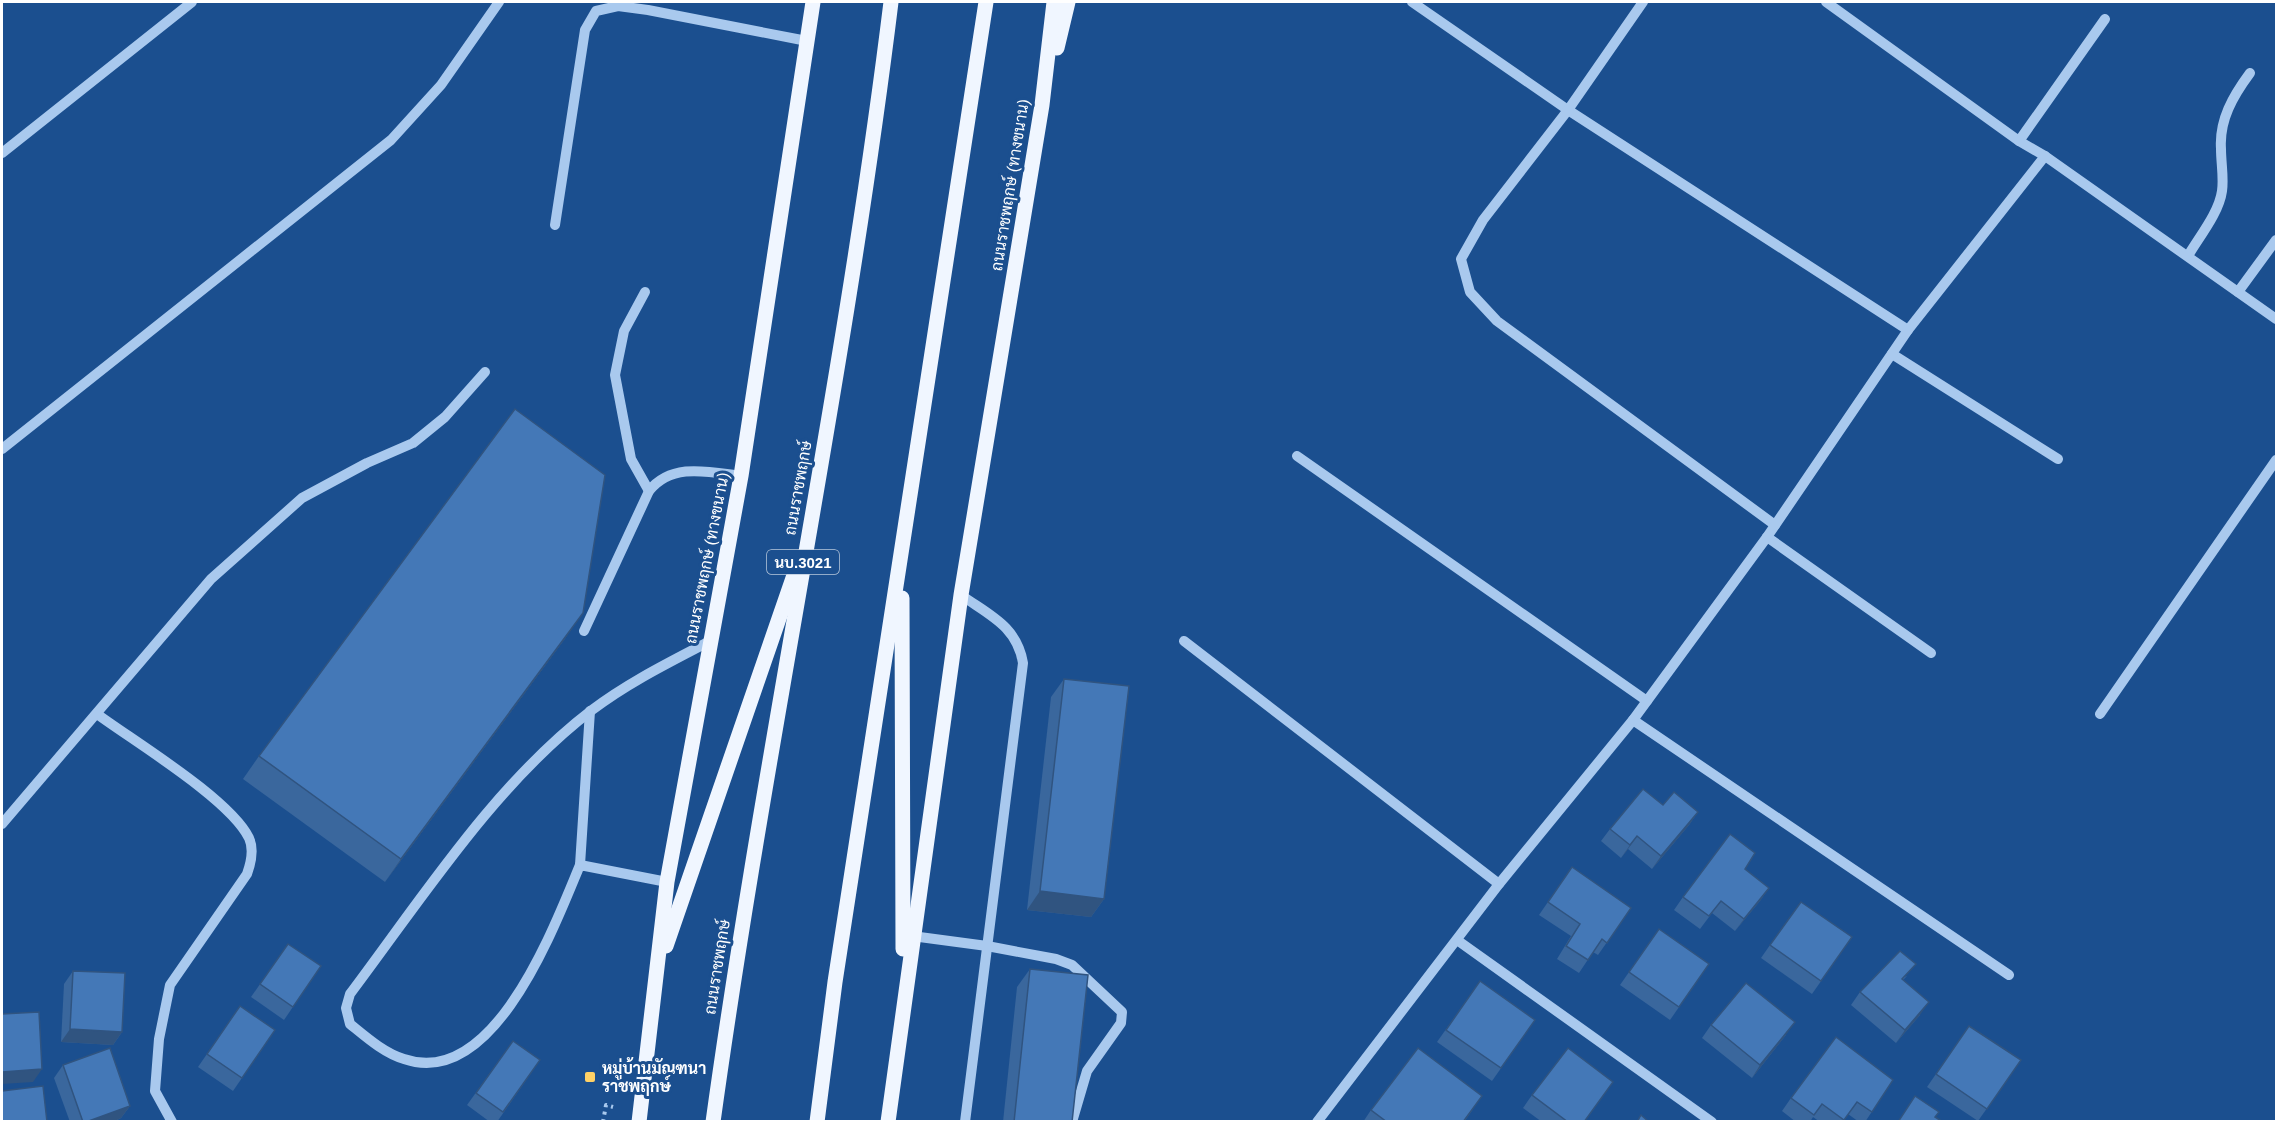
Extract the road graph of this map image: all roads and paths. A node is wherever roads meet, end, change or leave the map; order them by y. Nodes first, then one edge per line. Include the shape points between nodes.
1 (192, 2) edge
2 (499, 2) edge
3 (813, 2) edge
4 (891, 2) edge
5 (986, 2) edge
6 (1054, 2) edge
7 (1068, 2) edge
8 (1412, 2) edge
9 (1643, 2) edge
10 (1826, 2) edge
11 (2105, 19) dead end
12 (807, 41) junction
13 (2250, 73) dead end
14 (1042, 105) junction
15 (1568, 110) junction
16 (2019, 141) junction
17 (2, 153) edge
18 (2045, 156) junction
19 (555, 225) dead end
20 (2277, 240) edge
21 (2187, 256) junction
22 (645, 292) dead end
23 (2238, 292) junction
24 (2277, 319) edge
25 (1908, 330) junction
26 (1892, 354) junction
27 (485, 372) dead end
28 (2, 449) edge
29 (1298, 456) dead end
30 (2058, 459) dead end
31 (2277, 460) edge
32 (741, 476) junction
33 (649, 491) junction
34 (1775, 525) junction
35 (808, 535) junction
36 (1767, 537) junction
37 (901, 550) junction
38 (961, 595) junction
39 (584, 631) edge
40 (710, 641) junction
41 (1184, 641) dead end
42 (1930, 653) dead end
43 (1647, 701) junction
44 (590, 711) junction
45 (97, 714) junction
46 (2100, 714) dead end
47 (1633, 720) junction
48 (2, 824) edge
49 (580, 866) junction
50 (667, 882) junction
51 (1499, 884) junction
52 (912, 936) junction
53 (1457, 940) junction
54 (987, 946) junction
55 (657, 972) junction
56 (2009, 975) dead end
57 (903, 997) junction
58 (606, 1105) dead end
59 (172, 1122) edge
60 (603, 1122) edge
61 (639, 1122) edge
62 (713, 1122) edge
63 (817, 1122) edge
64 (888, 1122) edge
65 (966, 1122) edge
66 (1072, 1122) edge
67 (1317, 1122) edge
68 (1712, 1122) edge

1 - 17 street
2 - 28 street via 441,85 391,140
3 - 12 main road, ถนนราชพฤกษ์ (ทางขนาน)
4 - 35 main road, ถนนราชพฤกษ์ / นบ.3021 via 872,161
5 - 37 main road
6 - 14 main road, ถนนราชพฤกษ์ (ทางขนาน)
7 - 14 main road
8 - 15 street
9 - 15 street
10 - 16 street
11 - 16 street
12 - 19 street via 648,10 618,6 596,11 585,30
12 - 32 main road, ถนนราชพฤกษ์ (ทางขนาน)
13 - 21 street via 2229,103 2223,124 2222,192
14 - 38 main road, ถนนราชพฤกษ์ (ทางขนาน)
15 - 25 street
15 - 34 street via 1483,220 1461,259 1470,292 1497,321
16 - 18 street
18 - 21 street
18 - 25 street
20 - 23 street
21 - 23 street
22 - 33 street via 624,332 615,375 631,459
23 - 24 street
25 - 26 street
26 - 30 street
26 - 34 street
27 - 45 street via 445,417 413,443 302,498 277,520 211,579
29 - 43 street
31 - 46 street
32 - 33 street via 688,470 658,480
32 - 40 main road, ถนนราชพฤกษ์ (ทางขนาน)
33 - 39 street
34 - 36 street
35 - 55 main road
35 - 62 main road, ถนนราชพฤกษ์ / นบ.3021 via 734,973
36 - 42 street
36 - 43 street
37 - 57 main road
37 - 63 main road
38 - 52 main road, ถนนราชพฤกษ์ (ทางขนาน)
38 - 54 street via 1010,630 1020,645 1023,663
40 - 44 street via 628,685
40 - 50 main road, ถนนราชพฤกษ์ (ทางขนาน)
41 - 51 street
43 - 47 street
44 - 49 street
44 - 49 street via 501,794 350,994 346,1008 350,1024 403,1059 441,1061 466,1051 490,1030 516,998 548,941
45 - 48 street
45 - 59 street via 226,808 250,839 252,859 247,874 170,985 154,1091
47 - 51 street
47 - 56 street
49 - 50 street
50 - 55 main road, ถนนราชพฤกษ์ (ทางขนาน)
51 - 53 street
52 - 54 street
52 - 57 main road, ถนนราชพฤกษ์ (ทางขนาน)
53 - 67 street
53 - 68 street
54 - 65 street
54 - 66 street via 1072,965 1122,1012 1121,1023 1087,1071
55 - 61 main road, ถนนราชพฤกษ์ (ทางขนาน)
57 - 64 main road, ถนนราชพฤกษ์ (ทางขนาน)
58 - 60 path

